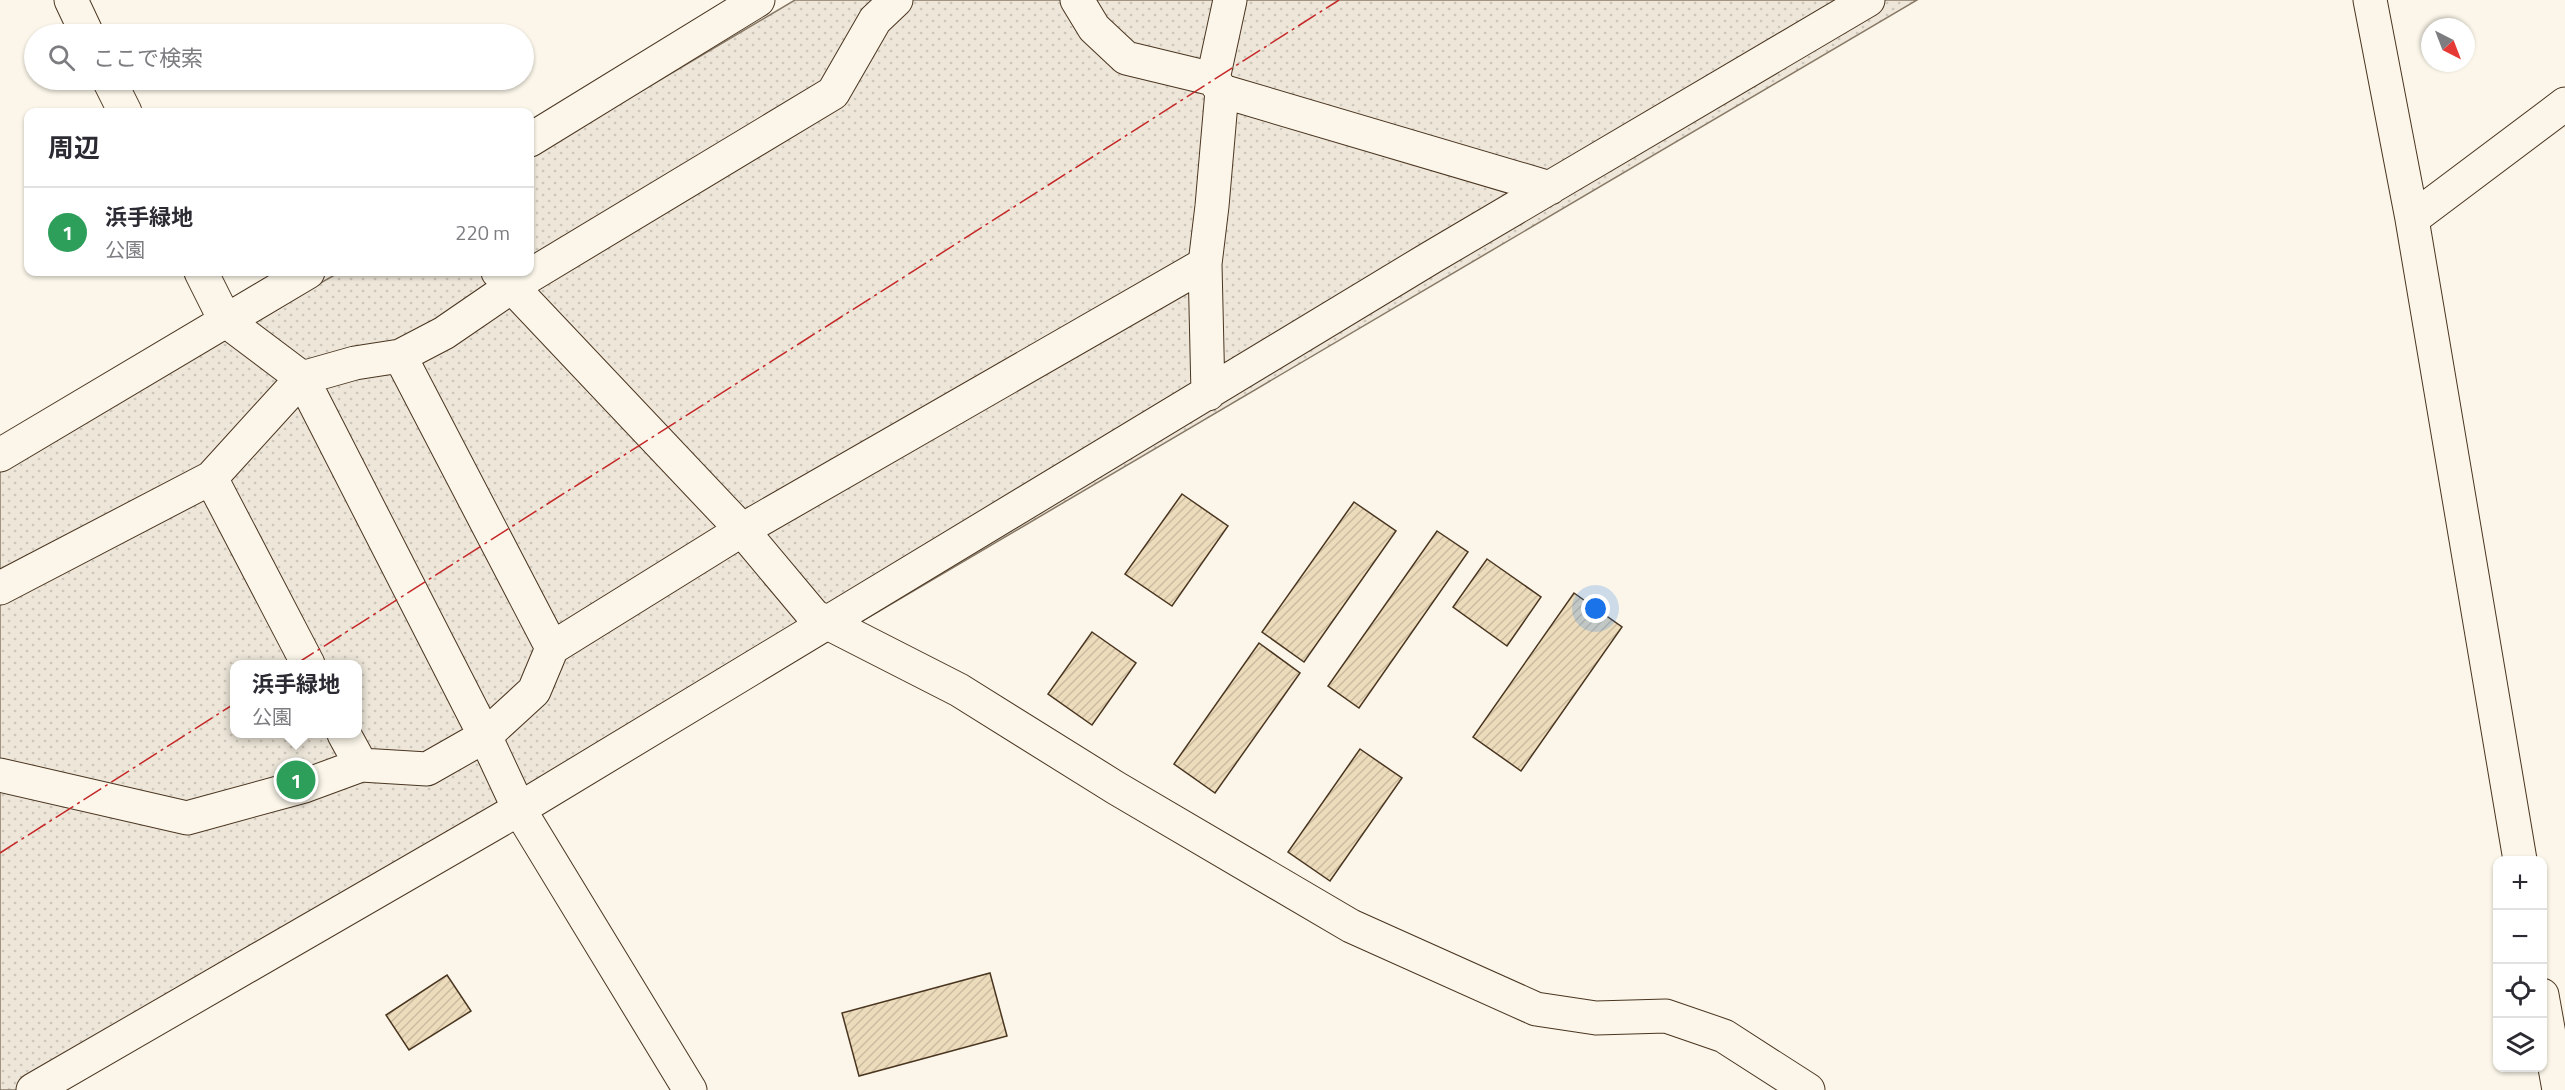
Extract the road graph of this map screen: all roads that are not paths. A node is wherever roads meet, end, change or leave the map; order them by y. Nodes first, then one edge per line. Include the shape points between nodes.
1 (71, 0) edge
2 (758, 0) edge
3 (896, 0) edge
4 (1077, 0) edge
5 (1230, 0) edge
6 (1868, 0) edge
7 (2370, 0) edge
8 (82, 24) edge
9 (1217, 85) junction
10 (114, 90) edge
11 (2565, 104) edge
12 (123, 108) edge
13 (534, 138) edge
14 (1550, 188) junction
15 (2412, 219) junction
16 (534, 263) edge
17 (1205, 264) junction
18 (203, 276) edge
19 (301, 276) edge
20 (505, 279) edge
21 (225, 320) junction
22 (400, 356) junction
23 (302, 378) junction
24 (1208, 394) junction
25 (0, 455) edge
26 (211, 478) junction
27 (742, 530) junction
28 (0, 588) edge
29 (828, 624) junction
30 (552, 648) junction
31 (306, 660) edge
32 (485, 735) junction
33 (346, 738) edge
34 (361, 765) junction
35 (0, 775) edge
36 (519, 809) junction
37 (2519, 856) edge
38 (2546, 1018) edge
39 (33, 1090) edge
40 (690, 1090) edge
41 (1808, 1090) edge
42 (2559, 1090) edge

1 - 8 street
2 - 13 street
3 - 16 street via 875,20 833,93
4 - 9 street via 1094,28 1126,58
5 - 9 street
6 - 14 street
7 - 15 street
9 - 14 street
9 - 17 street via 1212,206
10 - 12 street
11 - 15 street
14 - 24 street
15 - 37 street
17 - 24 street
17 - 27 street
18 - 21 street
19 - 21 street
20 - 22 street via 444,333
20 - 27 street
21 - 23 street
21 - 25 street
22 - 23 street via 355,363
22 - 30 street
23 - 26 street
23 - 32 street
24 - 29 street
26 - 28 street
26 - 31 street
27 - 29 street via 814,616
27 - 30 street
29 - 36 street
29 - 41 street via 959,690 1351,926 1536,1009 1596,1018 1666,1016 1724,1036
30 - 32 street via 534,691
32 - 34 street via 427,769
32 - 36 street
33 - 34 street
34 - 35 street via 304,786 187,818
36 - 39 street
36 - 40 street
38 - 42 street

